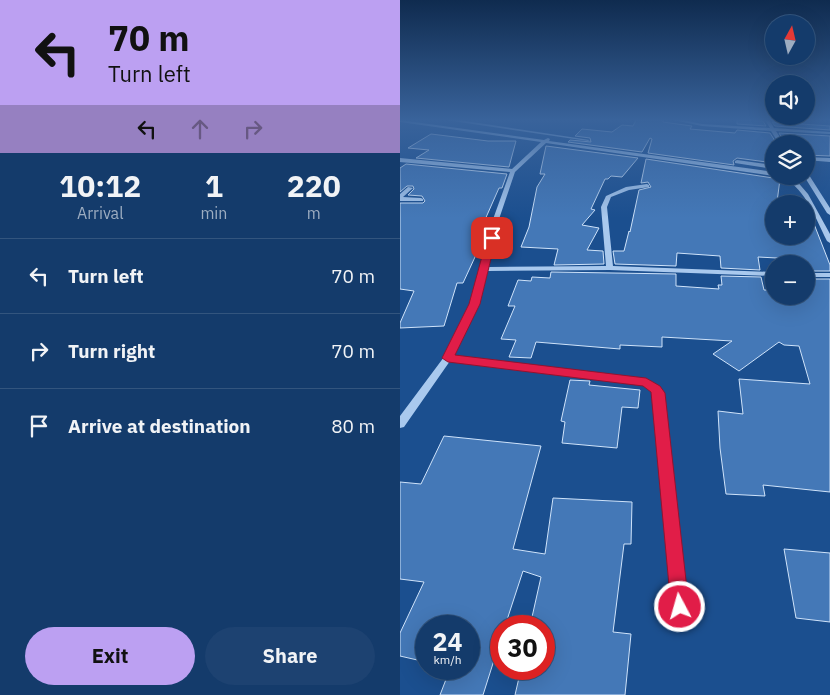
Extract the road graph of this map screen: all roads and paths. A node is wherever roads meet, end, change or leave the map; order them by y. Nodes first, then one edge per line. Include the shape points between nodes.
1 (533, 152) edge
2 (625, 152) edge
3 (668, 152) edge
4 (707, 158) dead end
5 (815, 159) edge
6 (400, 160) edge
7 (830, 160) edge
8 (727, 161) dead end
9 (765, 166) edge
10 (513, 171) junction
11 (765, 173) edge
12 (799, 185) edge
13 (812, 185) edge
14 (647, 186) dead end
15 (410, 188) dead end
16 (400, 198) edge
17 (421, 200) dead end
18 (830, 213) edge
19 (830, 241) edge
20 (610, 268) junction
21 (485, 269) junction
22 (765, 274) edge
23 (815, 275) edge
24 (830, 276) edge
25 (448, 358) junction
26 (400, 424) edge
27 (680, 607) dead end

1 - 10 street
2 - 11 street
3 - 4 street
5 - 7 street
6 - 10 street
8 - 9 street
10 - 21 street via 495,222
12 - 19 street
13 - 18 street
14 - 20 street via 628,188 609,196 604,207
15 - 16 street
16 - 17 street
20 - 21 street
20 - 22 street
21 - 25 street via 474,304
23 - 24 street
25 - 26 street
25 - 27 street via 646,382 656,389 659,393

